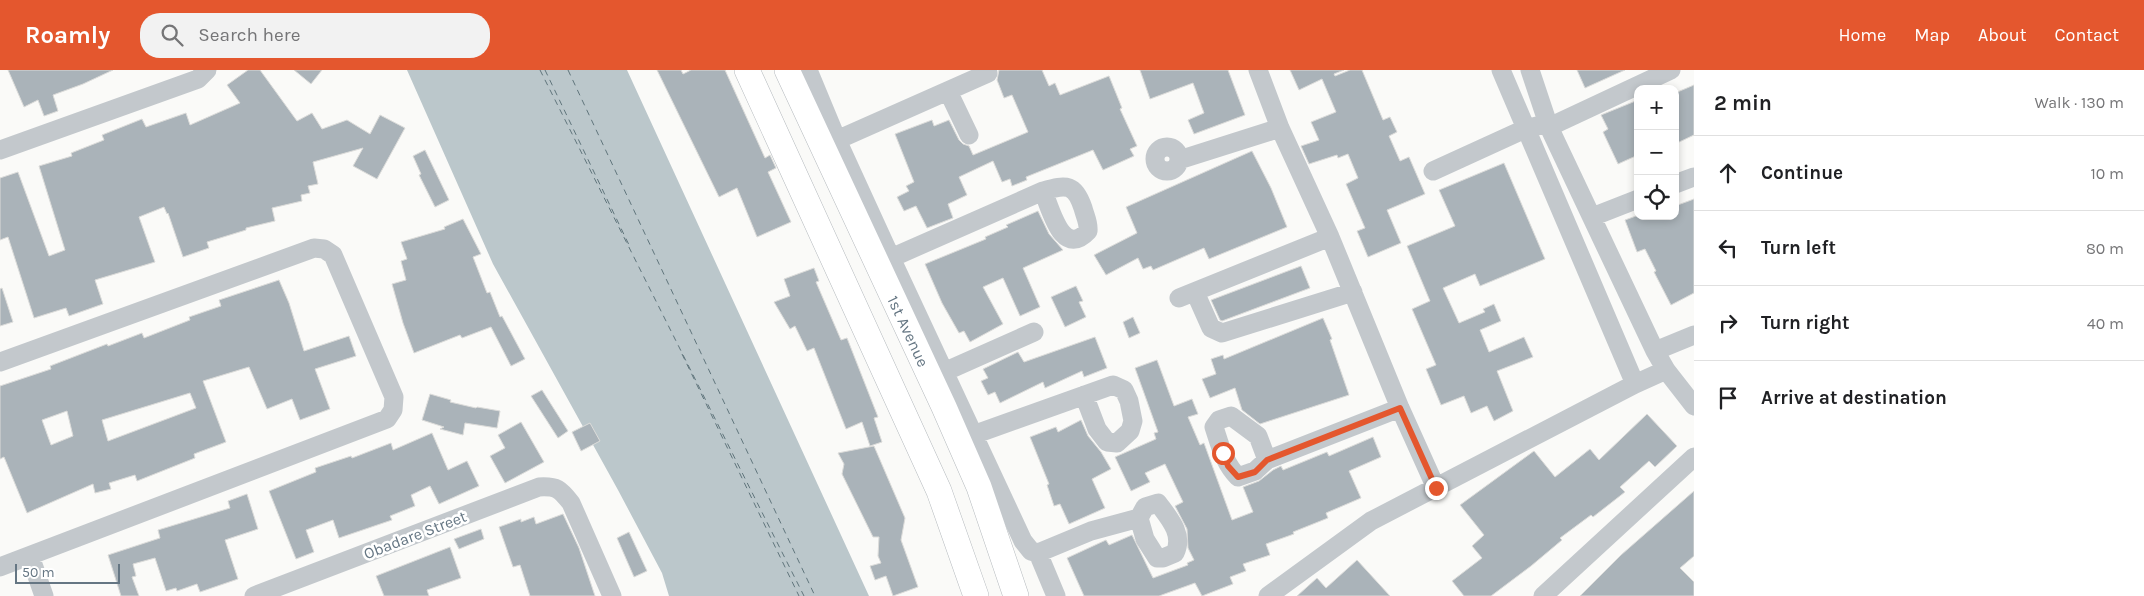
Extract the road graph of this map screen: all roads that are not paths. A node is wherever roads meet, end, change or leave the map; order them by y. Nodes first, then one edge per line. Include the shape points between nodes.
1 (207, 70) edge
2 (746, 70) edge
3 (787, 70) edge
4 (808, 70) edge
5 (1258, 70) edge
6 (1501, 70) edge
7 (1530, 70) edge
8 (1671, 70) edge
9 (988, 73) dead end
10 (948, 91) junction
11 (1549, 125) junction
12 (1280, 128) junction
13 (1525, 129) junction
14 (970, 135) dead end
15 (837, 140) junction
16 (0, 150) edge
17 (1179, 160) dead end
18 (1433, 171) dead end
19 (1694, 177) edge
20 (1679, 183) edge
21 (1043, 191) dead end
22 (1634, 201) edge
23 (1592, 217) junction
24 (1330, 237) junction
25 (891, 258) junction
26 (1352, 292) junction
27 (1034, 332) dead end
28 (1694, 335) edge
29 (1655, 351) junction
30 (0, 362) edge
31 (1666, 370) junction
32 (944, 372) junction
33 (1635, 384) junction
34 (1084, 395) dead end
35 (1694, 406) edge
36 (1400, 408) junction
37 (973, 435) junction
38 (1694, 457) edge
39 (1267, 460) dead end
40 (1436, 488) junction
41 (1139, 518) dead end
42 (1038, 553) junction
43 (30, 556) junction
44 (0, 567) edge
45 (44, 596) edge
46 (254, 596) edge
47 (612, 596) edge
48 (976, 596) edge
49 (1016, 596) edge
50 (1056, 596) edge
51 (1268, 596) edge
52 (1543, 596) edge

1 - 16 street via 198,78
2 - 48 main road via 939,491
3 - 49 main road, 1st Avenue via 964,451
4 - 15 street
5 - 12 street
6 - 13 street
7 - 11 street
8 - 11 street
9 - 10 street
10 - 14 street
10 - 15 street
11 - 13 street
11 - 23 street
12 - 17 street
12 - 24 street
13 - 18 street
13 - 33 street
15 - 25 street
19 - 20 street
21 - 25 street
22 - 23 street
23 - 29 street
24 - 26 street
24 - 26 street via 1187,295 1211,328 1222,333
25 - 32 street
26 - 36 street
27 - 32 street
28 - 29 street
29 - 31 street
30 - 43 street via 314,248 324,249 333,256 394,396 393,410 387,419
31 - 33 street
31 - 35 street
32 - 37 street
33 - 40 street
34 - 37 street
36 - 39 street
36 - 40 street
37 - 42 street via 1023,541
38 - 52 street
40 - 51 street via 1371,522
41 - 42 street via 1091,531
42 - 50 street
43 - 44 street
43 - 45 street
46 - 47 street, Obadare Street via 539,487 553,486 571,503

